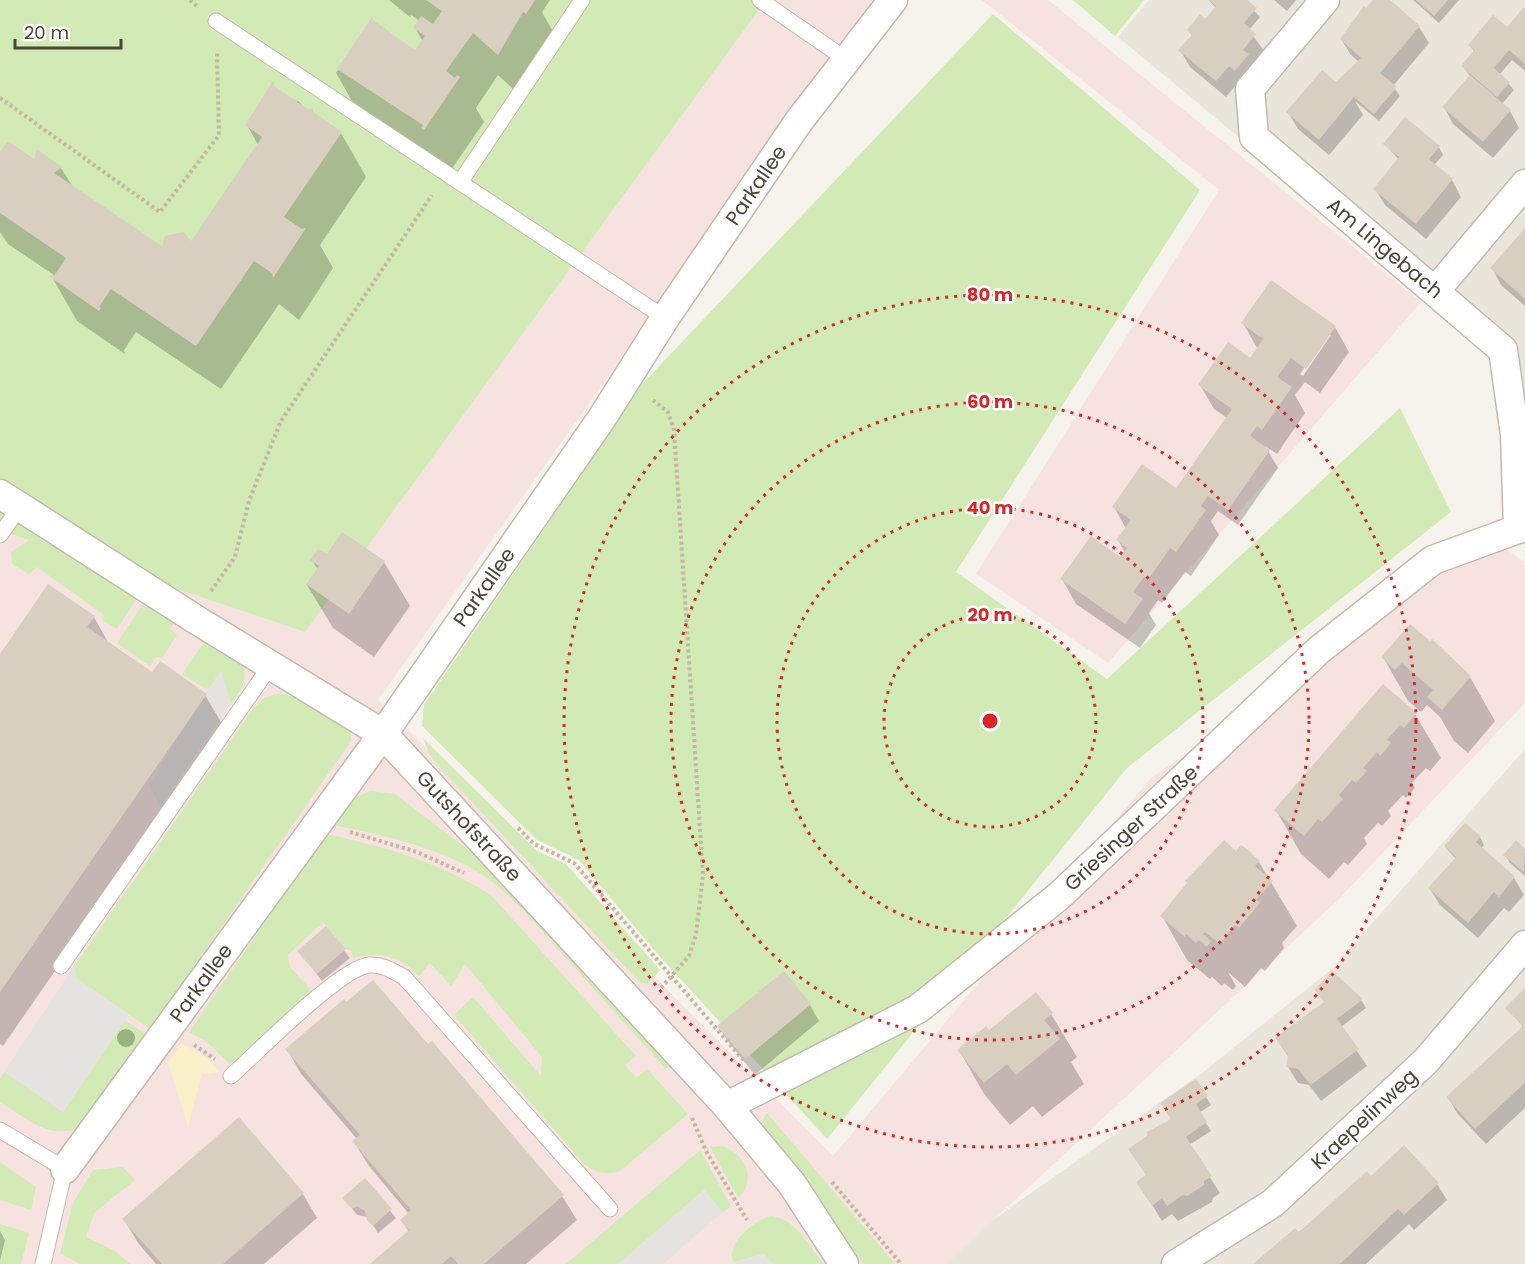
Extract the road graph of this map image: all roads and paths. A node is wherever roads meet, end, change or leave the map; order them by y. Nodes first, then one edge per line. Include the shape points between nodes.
1 (190, 0) edge
2 (582, 0) edge
3 (760, 0) edge
4 (893, 0) edge
5 (1325, 0) edge
6 (216, 21) junction
7 (847, 60) junction
8 (0, 98) edge
9 (447, 171) junction
10 (461, 181) junction
11 (1525, 184) edge
12 (1436, 290) junction
13 (665, 318) junction
14 (628, 376) junction
15 (10, 501) edge
16 (1522, 532) edge
17 (0, 535) edge
18 (208, 596) dead end
19 (272, 665) junction
20 (383, 734) junction
21 (510, 820) dead end
22 (317, 824) junction
23 (474, 878) dead end
24 (1525, 945) edge
25 (61, 966) dead end
26 (670, 977) junction
27 (640, 1011) junction
28 (185, 1040) dead end
29 (218, 1063) dead end
30 (231, 1076) dead end
31 (755, 1092) junction
32 (727, 1106) junction
33 (688, 1108) dead end
34 (0, 1130) edge
35 (66, 1169) junction
36 (610, 1209) dead end
37 (747, 1220) dead end
38 (43, 1264) edge
39 (844, 1264) edge
40 (1176, 1264) edge

1 - 6 path
2 - 10 lane
3 - 7 lane
4 - 7 street, Parkallee
5 - 12 street, Am Lingebach via 1250,89 1254,137
6 - 8 path via 219,135 160,212
6 - 9 lane
7 - 13 street, Parkallee via 799,121
9 - 10 lane
9 - 18 path via 281,421 249,501 235,557
10 - 13 lane
11 - 12 street
12 - 16 street, Am Lingebach via 1503,350 1515,435
13 - 14 street, Parkallee
14 - 20 street, Parkallee
14 - 26 path via 668,412 674,430 703,875 696,934 689,956
15 - 17 lane
15 - 19 street, Gutshofstraße
16 - 31 street, Griesinger Straße via 1433,560 1328,643 1059,896 918,1009
19 - 20 street, Gutshofstraße
19 - 25 lane
20 - 22 street, Parkallee
20 - 27 street, Gutshofstraße
21 - 26 path via 534,844 574,863
22 - 23 path via 417,852
22 - 35 street, Parkallee
24 - 40 street, Kraepelinweg via 1426,1061 1273,1203
26 - 27 path
26 - 31 path via 752,1071
27 - 32 street, Gutshofstraße
28 - 29 path
30 - 36 lane via 336,982 368,965 387,968 404,977
31 - 32 street, Griesinger Straße
32 - 39 street, Gutshofstraße via 792,1184
33 - 37 path via 706,1151
34 - 35 lane
35 - 38 lane

